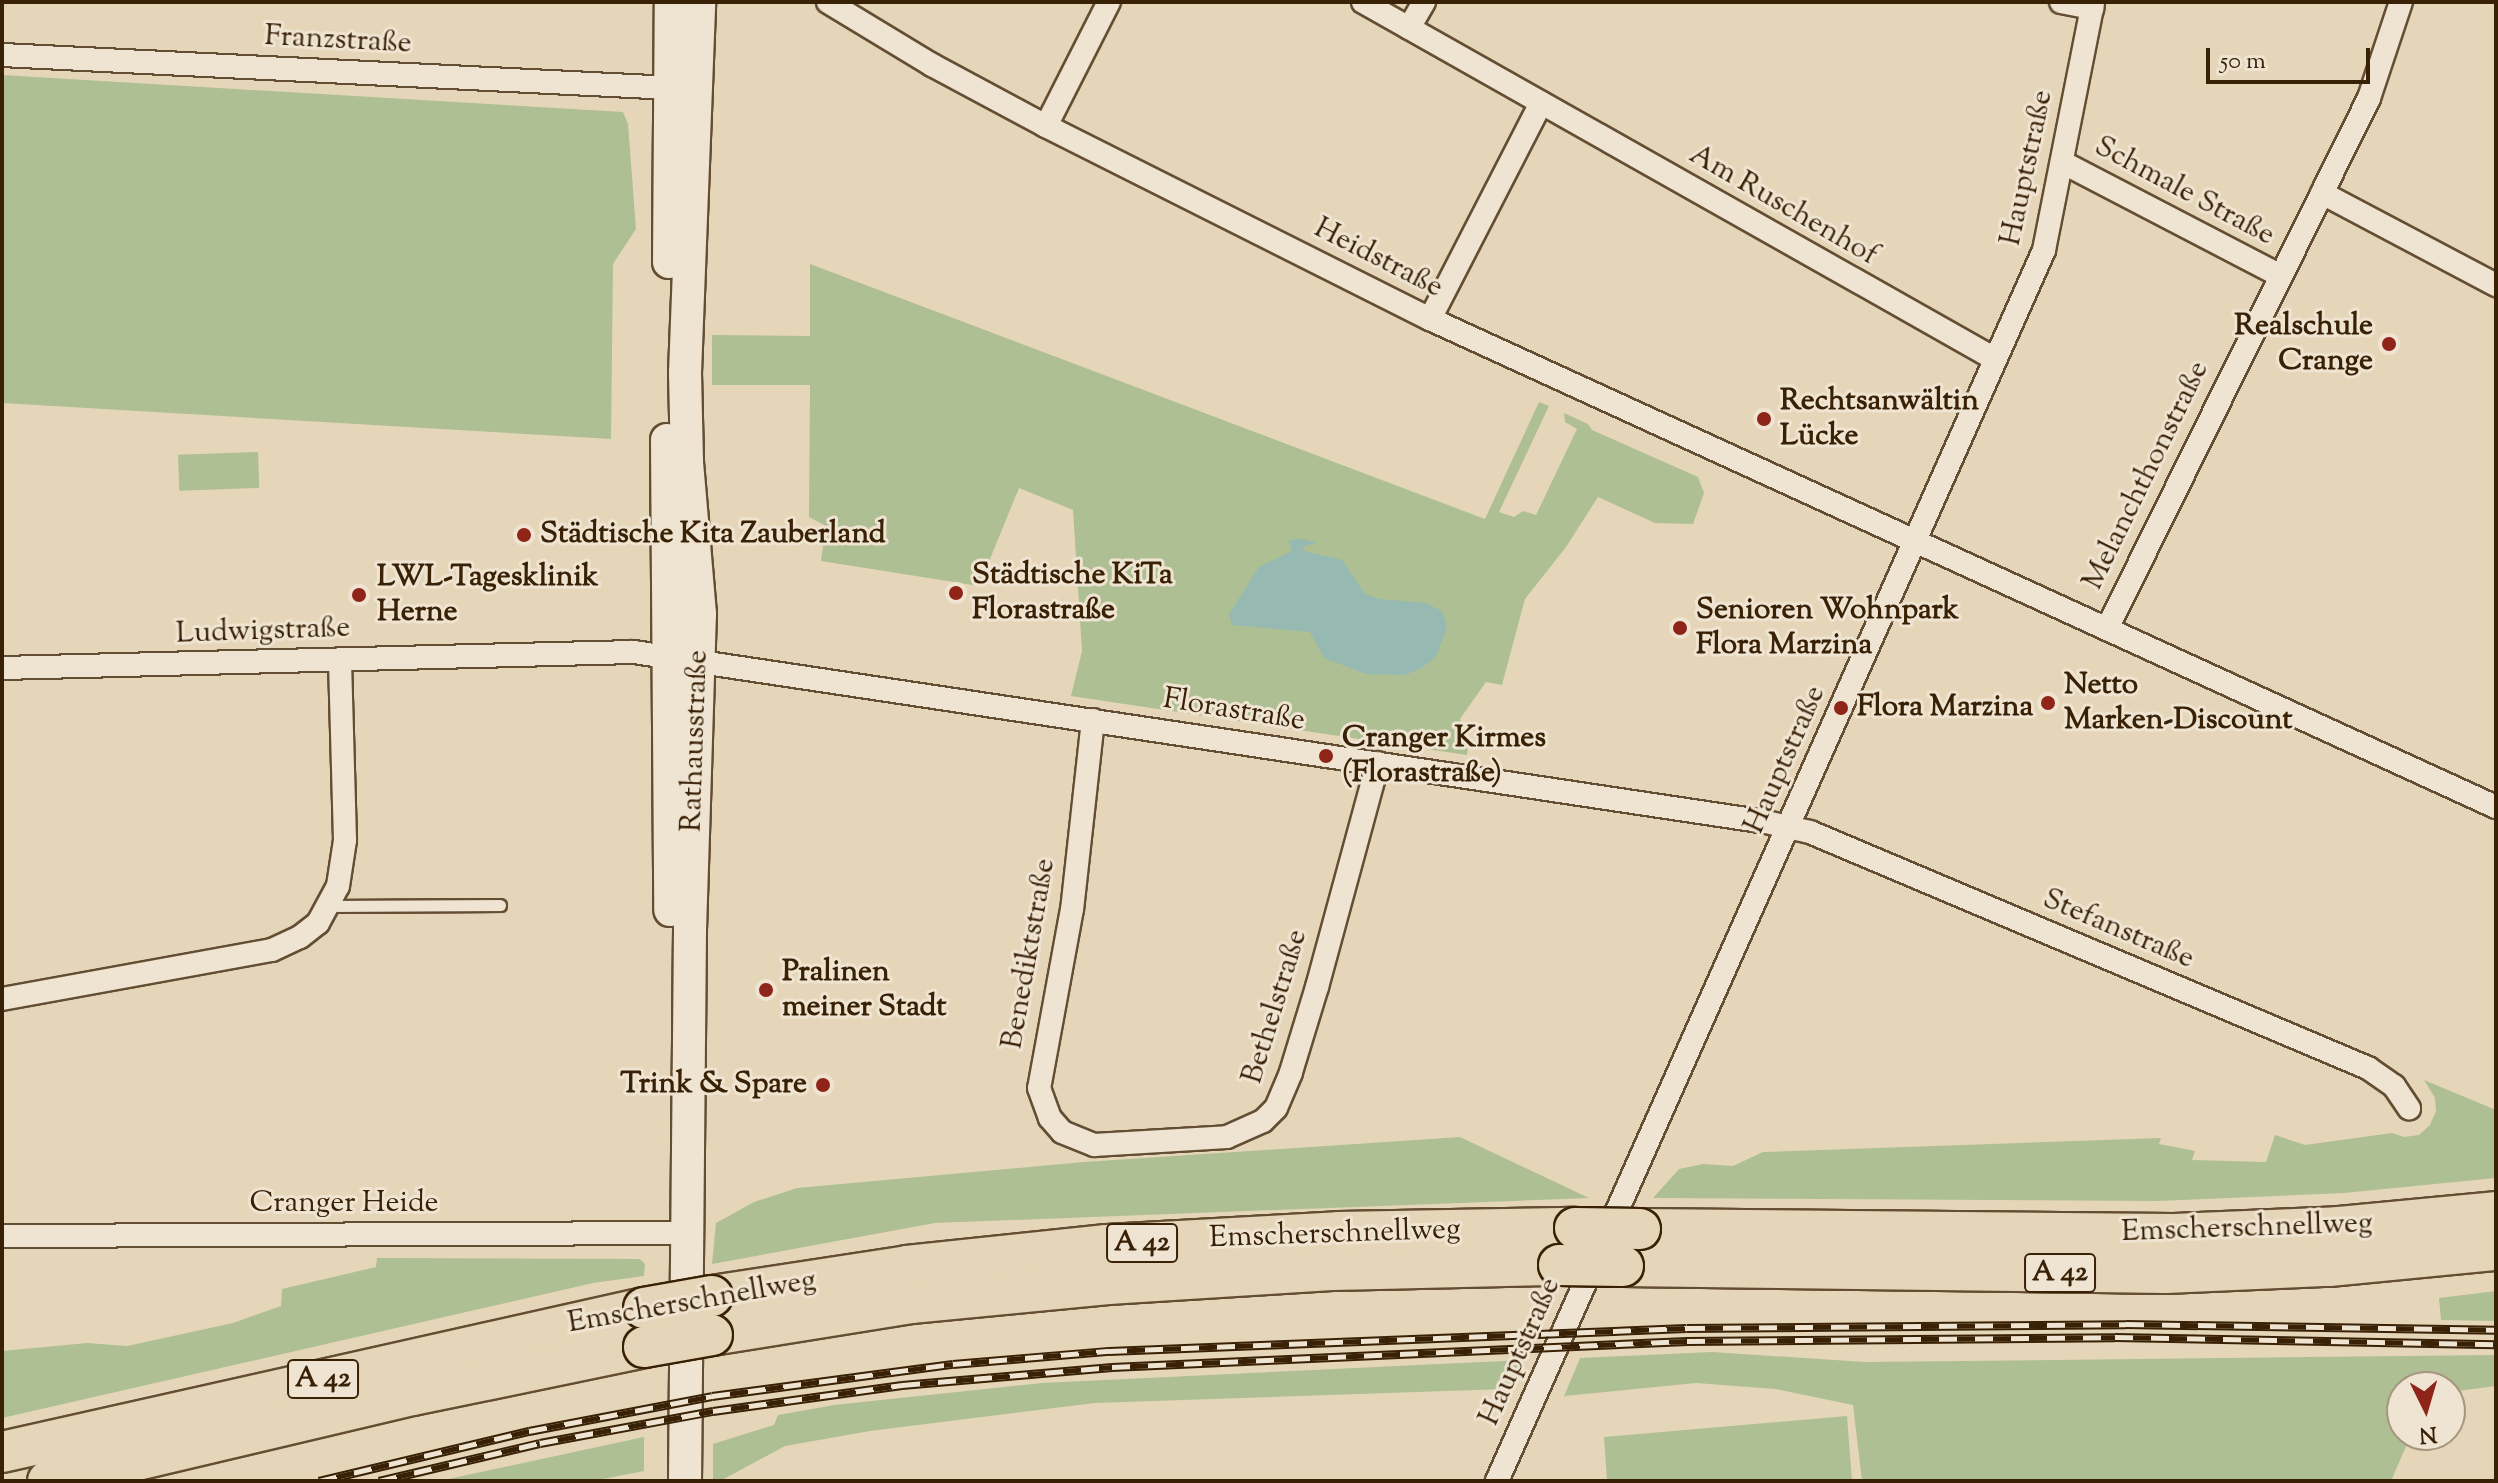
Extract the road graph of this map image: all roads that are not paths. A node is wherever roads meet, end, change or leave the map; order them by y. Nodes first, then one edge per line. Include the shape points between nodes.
1 (671, 2) edge
2 (699, 2) edge
3 (722, 2) edge
4 (828, 2) edge
5 (1109, 2) edge
6 (1363, 2) edge
7 (1424, 2) edge
8 (2061, 2) edge
9 (2401, 2) edge
10 (2092, 5) edge
11 (1409, 28) junction
12 (699, 49) junction
13 (2, 55) edge
14 (672, 88) junction
15 (1541, 103) junction
16 (1046, 126) junction
17 (2062, 162) junction
18 (2322, 193) junction
19 (2279, 275) junction
20 (2496, 285) edge
21 (1430, 319) junction
22 (1995, 359) junction
23 (1915, 541) junction
24 (2107, 629) junction
25 (684, 658) junction
26 (340, 659) junction
27 (2, 668) edge
28 (1093, 720) junction
29 (1378, 763) junction
30 (2496, 807) edge
31 (1790, 827) junction
32 (500, 905) dead end
33 (331, 906) junction
34 (2, 999) edge
35 (2409, 1108) dead end
36 (1119, 1146) joint
37 (2496, 1212) edge
38 (677, 1233) junction
39 (2, 1236) edge
40 (2496, 1250) edge
41 (712, 1315) junction
42 (644, 1328) junction
43 (2, 1452) edge
44 (48, 1481) edge
45 (669, 1481) edge
46 (685, 1481) edge
47 (1497, 1481) edge

1 - 14 street, Rathausstraße
2 - 12 street, Rathausstraße
3 - 12 street
4 - 16 street, Heidstraße
5 - 16 street
6 - 11 street, Am Ruschenhof
7 - 11 street
8 - 10 street
9 - 18 street, Melanchthonstraße via 2369,98
10 - 17 street, Hauptstraße
11 - 15 street, Am Ruschenhof
12 - 25 street, Rathausstraße via 685,373 700,614
13 - 14 street, Franzstraße
14 - 25 street, Rathausstraße via 666,360
15 - 21 street
15 - 22 street, Am Ruschenhof
16 - 21 street, Heidstraße
17 - 19 street, Schmale Straße
17 - 22 street, Hauptstraße via 2044,250
18 - 19 street, Melanchthonstraße
18 - 20 street
19 - 24 street, Melanchthonstraße
21 - 23 street, Heidstraße
22 - 23 street, Hauptstraße
23 - 24 street, Heidstraße
23 - 31 street, Hauptstraße
24 - 30 street, Heidstraße
25 - 26 street, Ludwigstraße via 634,652
25 - 28 street, Florastraße
25 - 38 street, Rathausstraße via 690,930
26 - 27 street, Ludwigstraße
26 - 33 street via 345,840
28 - 29 street, Florastraße
28 - 36 street, Benediktstraße via 1072,909 1039,1088 1050,1118 1062,1132 1094,1145
29 - 31 street, Florastraße
29 - 36 street, Bethelstraße via 1308,1015 1276,1108 1263,1121 1227,1137
31 - 35 street, Stefanstraße via 2368,1068 2394,1086
31 - 47 street, Hauptstraße
32 - 33 lane
33 - 34 street via 310,931 272,950
37 - 41 highway, Emscherschnellweg / A 42, bridge via 2338,1227 2174,1234 1575,1228 1338,1232 1107,1245 907,1266
38 - 39 street, Cranger Heide
38 - 45 street, Rathausstraße
38 - 46 street, Rathausstraße
40 - 41 highway, Emscherschnellweg / A 42, bridge via 2329,1266 2166,1273 1559,1265 1332,1270
41 - 42 highway, Emscherschnellweg / A 42, bridge
42 - 43 highway, Emscherschnellweg / A 42
42 - 44 highway, Emscherschnellweg / A 42 via 413,1395

